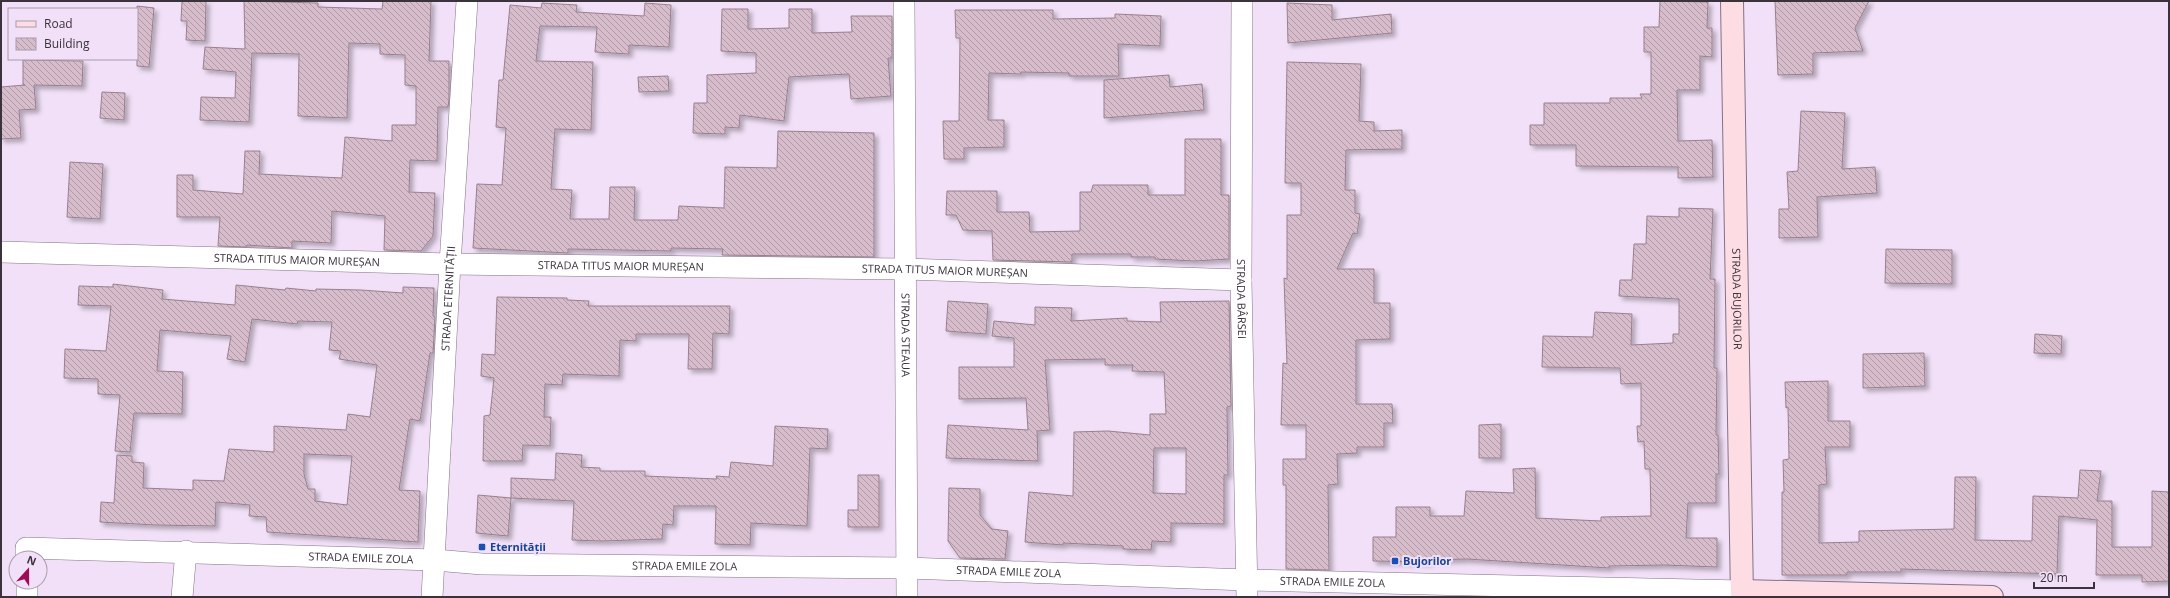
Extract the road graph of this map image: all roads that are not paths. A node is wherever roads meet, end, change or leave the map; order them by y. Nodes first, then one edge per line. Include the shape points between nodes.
1 (467, 1) edge
2 (904, 1) edge
3 (1242, 1) edge
4 (1732, 1) edge
5 (1, 252) edge
6 (450, 264) junction
7 (905, 270) junction
8 (1241, 280) junction
9 (186, 552) junction
10 (48, 553) edge
11 (435, 560) junction
12 (907, 568) junction
13 (1247, 588) edge
14 (1742, 594) edge
15 (182, 597) edge
16 (432, 597) edge
17 (907, 597) edge
18 (1992, 597) edge

1 - 6 street, STRADA ETERNITĂȚII
2 - 7 street, STRADA STEAUA
3 - 8 street, STRADA BÂRSEI
4 - 14 main road, STRADA BUJORILOR
5 - 6 street, STRADA TITUS MAIOR MUREȘAN
6 - 7 street, STRADA TITUS MAIOR MUREȘAN
6 - 11 street, STRADA ETERNITĂȚII
7 - 8 street, STRADA TITUS MAIOR MUREȘAN
7 - 12 street, STRADA STEAUA
8 - 13 street, STRADA BÂRSEI
9 - 10 street, STRADA EMILE ZOLA
9 - 11 street, STRADA EMILE ZOLA
9 - 15 street
11 - 12 street, STRADA EMILE ZOLA via 482,564
11 - 16 street, STRADA ETERNITĂȚII
12 - 13 street, STRADA EMILE ZOLA
12 - 17 street, STRADA STEAUA
13 - 14 street, STRADA EMILE ZOLA
14 - 18 main road, STRADA EMILE ZOLA

